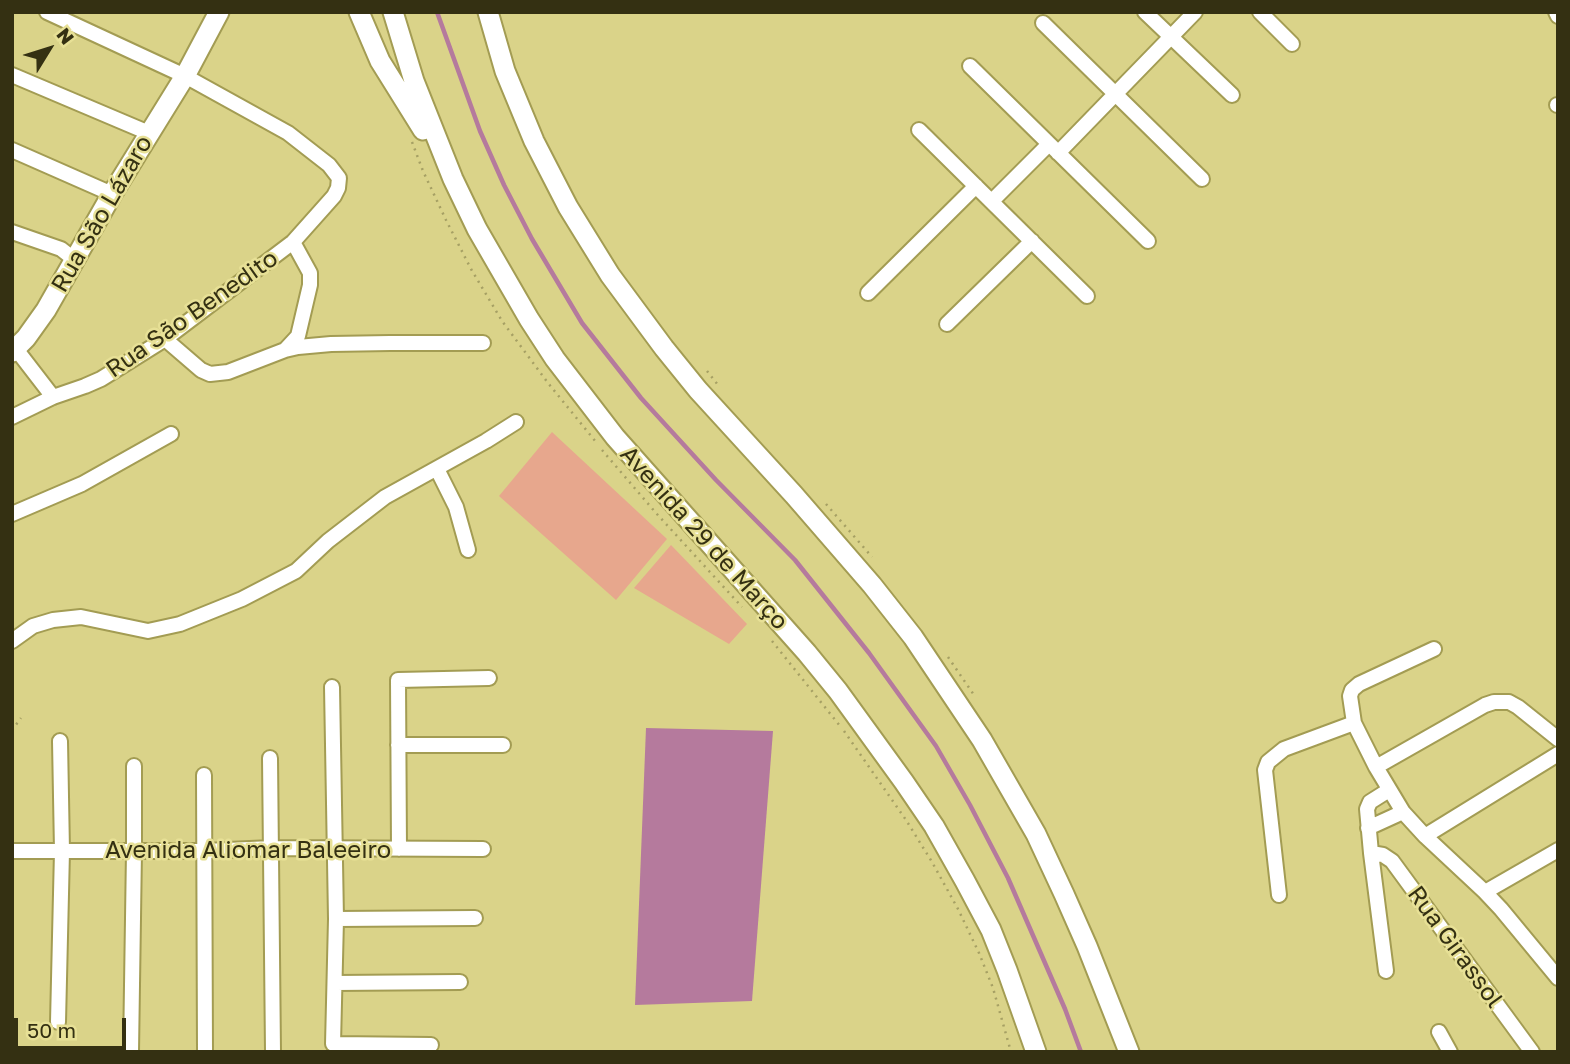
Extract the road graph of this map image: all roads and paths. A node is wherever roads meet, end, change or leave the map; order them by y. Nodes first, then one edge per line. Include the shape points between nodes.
1 (47, 12) edge
2 (219, 12) edge
3 (359, 12) edge
4 (393, 12) edge
5 (488, 12) edge
6 (1145, 12) edge
7 (1195, 12) edge
8 (1260, 12) edge
9 (1043, 23) dead end
10 (1171, 37) junction
11 (1292, 44) dead end
12 (970, 66) dead end
13 (12, 75) edge
14 (185, 76) junction
15 (1116, 95) junction
16 (1232, 95) dead end
17 (919, 130) dead end
18 (149, 133) junction
19 (1054, 149) junction
20 (12, 150) edge
21 (453, 179) junction
22 (1202, 179) dead end
23 (976, 186) junction
24 (112, 194) junction
25 (992, 201) junction
26 (12, 232) edge
27 (1032, 241) junction
28 (1148, 241) dead end
29 (293, 242) junction
30 (75, 260) junction
31 (868, 293) dead end
32 (1087, 296) dead end
33 (947, 324) dead end
34 (165, 339) junction
35 (483, 344) dead end
36 (14, 350) edge
37 (285, 350) junction
38 (53, 397) junction
39 (12, 417) edge
40 (516, 422) dead end
41 (171, 434) dead end
42 (437, 469) junction
43 (12, 514) edge
44 (468, 550) dead end
45 (12, 640) edge
46 (1434, 649) dead end
47 (489, 678) dead end
48 (332, 687) dead end
49 (21, 718) dead end
50 (1354, 723) junction
51 (12, 730) edge
52 (1558, 739) edge
53 (60, 741) dead end
54 (398, 745) junction
55 (503, 745) dead end
56 (1558, 754) edge
57 (270, 758) dead end
58 (134, 766) dead end
59 (1376, 767) junction
60 (204, 775) dead end
61 (1389, 790) junction
62 (1403, 812) junction
63 (1368, 828) junction
64 (1425, 836) junction
65 (272, 848) junction
66 (334, 848) junction
67 (399, 849) junction
68 (484, 849) dead end
69 (1558, 850) edge
70 (12, 851) edge
71 (62, 851) junction
72 (134, 851) junction
73 (205, 851) junction
74 (1371, 853) junction
75 (1485, 892) junction
76 (1279, 895) dead end
77 (475, 918) dead end
78 (335, 919) junction
79 (1386, 971) dead end
80 (1556, 972) edge
81 (460, 982) dead end
82 (335, 983) junction
83 (58, 1022) dead end
84 (1439, 1032) dead end
85 (431, 1045) dead end
86 (131, 1052) edge
87 (205, 1052) edge
88 (273, 1052) edge
89 (1036, 1052) edge
90 (1129, 1052) edge
91 (1450, 1052) edge
92 (1532, 1052) edge

1 - 14 street
2 - 14 main road, Rua São Lázaro
3 - 21 main road via 380,61
4 - 21 main road, Avenida 29 de Março via 414,81
5 - 90 main road via 505,71 534,141 610,275 698,390 872,585 982,740 1036,834
6 - 10 street
7 - 10 street
8 - 11 street
9 - 15 street
10 - 15 street
10 - 16 street
12 - 19 street
13 - 18 street
14 - 18 main road, Rua São Lázaro
14 - 29 street, Rua São Benedito via 288,133 339,178 334,196
15 - 19 street
15 - 22 street
17 - 23 street
18 - 24 main road, Rua São Lázaro
19 - 25 street
19 - 28 street
20 - 24 street
21 - 89 main road, Avenida 29 de Março via 503,275 555,359 631,456 838,691 934,826 991,930
23 - 25 street
23 - 31 street
24 - 30 main road, Rua São Lázaro
25 - 27 street
26 - 30 street via 61,249
27 - 32 street
27 - 33 street
29 - 34 street, Rua São Benedito
29 - 37 street via 310,273 310,285 298,336
30 - 36 main road, Rua São Lázaro via 46,310
34 - 37 street via 210,374 228,372
34 - 38 street, Rua São Benedito via 101,379
35 - 37 street via 356,344
36 - 38 street
38 - 39 street, Rua São Benedito
40 - 42 street
41 - 43 street via 82,484
42 - 44 street via 456,507
42 - 45 street via 358,516 296,571 180,624 148,631 81,617 33,626
46 - 50 street via 1352,690
47 - 54 street via 398,680
48 - 66 street
49 - 51 path
50 - 59 street
50 - 76 street via 1284,749 1268,762 1265,770
52 - 59 street via 1518,707 1494,702
53 - 71 street
54 - 55 street
54 - 67 street
56 - 64 street
57 - 65 street
58 - 72 street
59 - 61 street
60 - 73 street
61 - 62 street
61 - 63 street via 1370,802
62 - 63 street
62 - 64 street
63 - 74 street
64 - 75 street
65 - 66 street, Avenida Aliomar Baleeiro
65 - 73 street, Avenida Aliomar Baleeiro
65 - 88 street
66 - 67 street, Avenida Aliomar Baleeiro
66 - 78 street
67 - 68 street, Avenida Aliomar Baleeiro
69 - 75 street
70 - 71 street, Avenida Aliomar Baleeiro
71 - 72 street, Avenida Aliomar Baleeiro
71 - 83 street
72 - 73 street, Avenida Aliomar Baleeiro
72 - 86 street
73 - 87 street
74 - 79 street
74 - 92 street, Rua Girassol via 1392,861
75 - 80 street
77 - 78 street
78 - 82 street
81 - 82 street
82 - 85 street via 333,1044
84 - 91 street

